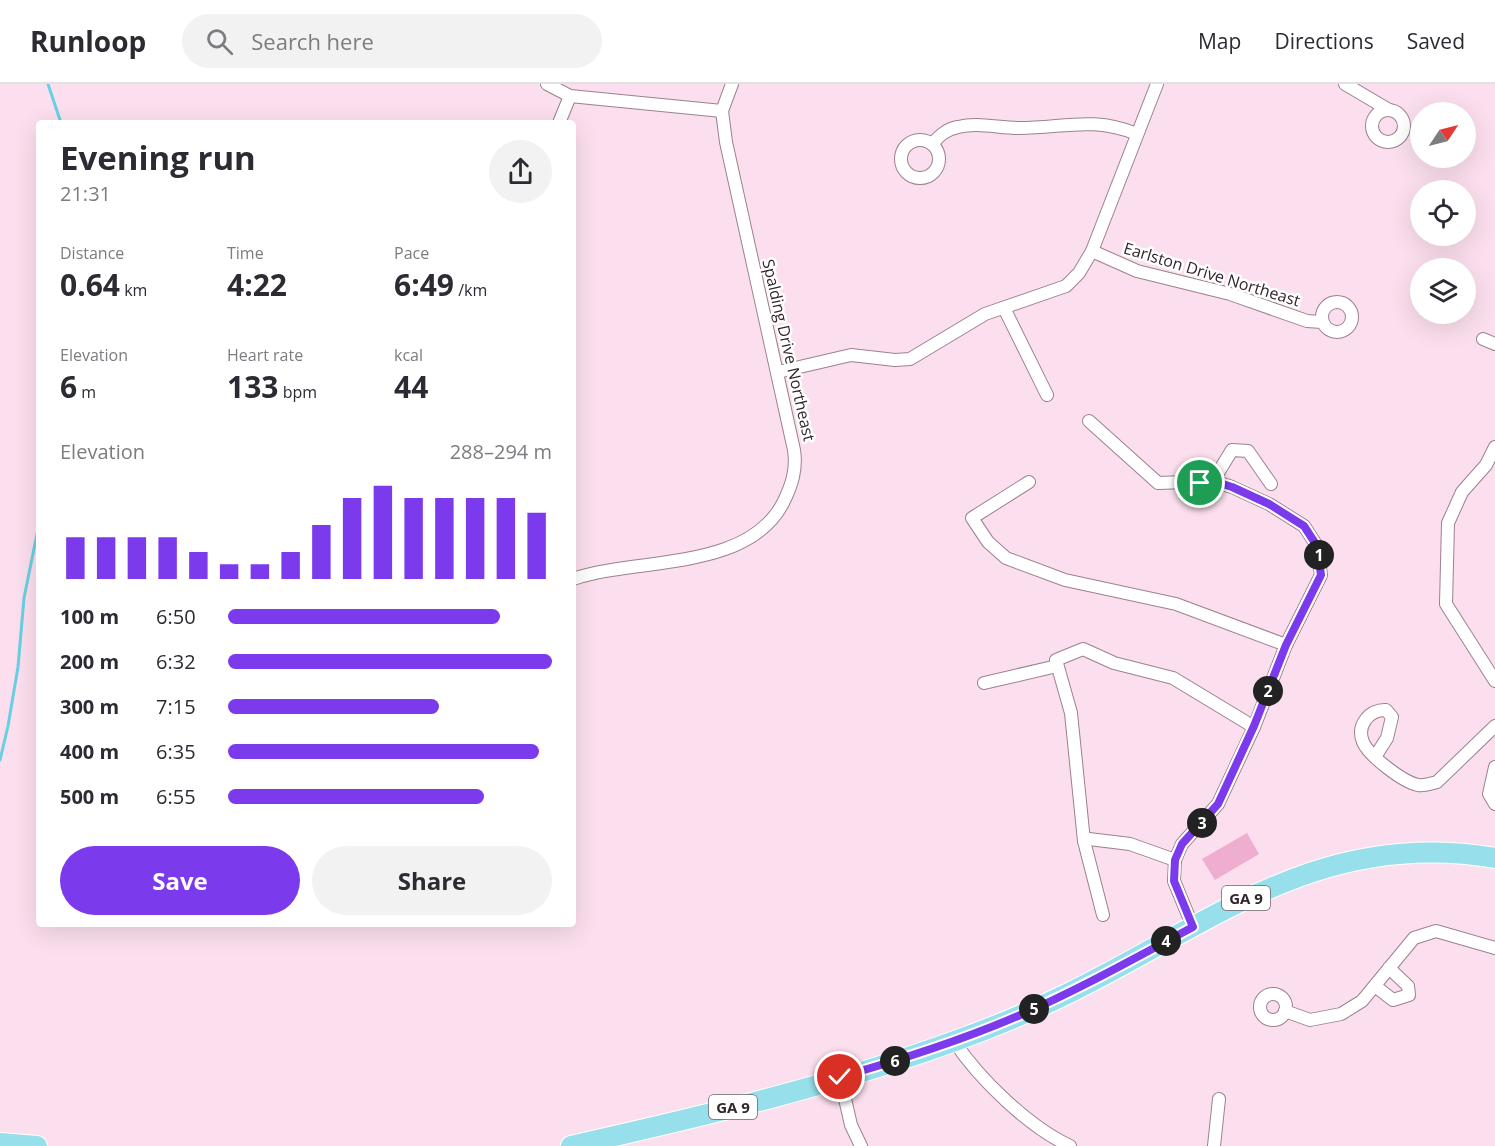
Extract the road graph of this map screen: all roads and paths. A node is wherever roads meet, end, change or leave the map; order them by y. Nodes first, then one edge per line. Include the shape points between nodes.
1 (547, 84) edge
2 (732, 84) edge
3 (1157, 84) edge
4 (1345, 84) edge
5 (570, 96) junction
6 (1389, 110) dead end
7 (722, 111) junction
8 (560, 120) edge
9 (1137, 135) junction
10 (932, 144) dead end
11 (1092, 251) junction
12 (1004, 308) junction
13 (1322, 322) dead end
14 (1482, 339) dead end
15 (1495, 344) edge
16 (778, 372) junction
17 (1047, 395) dead end
18 (1089, 422) dead end
19 (1495, 447) edge
20 (1213, 481) junction
21 (1029, 482) dead end
22 (1271, 484) dead end
23 (576, 578) edge
24 (1286, 645) junction
25 (1058, 666) junction
26 (1495, 681) edge
27 (984, 683) dead end
28 (1254, 726) junction
29 (1495, 726) edge
30 (1376, 757) dead end
31 (1495, 767) edge
32 (1495, 804) edge
33 (1084, 841) junction
34 (1495, 858) edge
35 (1175, 860) junction
36 (1103, 915) dead end
37 (1193, 927) junction
38 (1495, 948) edge
39 (1389, 968) junction
40 (1375, 986) junction
41 (1285, 1011) dead end
42 (954, 1041) junction
43 (840, 1077) junction
44 (1219, 1099) dead end
45 (0, 1143) edge
46 (38, 1146) edge
47 (571, 1146) edge
48 (861, 1146) edge
49 (1071, 1146) edge
50 (1214, 1146) edge

1 - 5 street
2 - 7 street, Spalding Drive Northeast
3 - 9 street
4 - 6 street
5 - 7 street
5 - 8 street
7 - 16 street, Spalding Drive Northeast via 731,174
9 - 10 street via 1099,123 1019,128 974,124 948,130
9 - 11 street
11 - 12 street via 1066,286
11 - 13 street, Earlston Drive Northeast via 1137,271 1230,294 1307,321
12 - 16 street via 985,314 910,359 850,355
12 - 17 street
14 - 15 street
16 - 23 street, Spalding Drive Northeast via 796,460 790,490 769,523 733,546 708,554 614,568
18 - 20 street via 1158,483
19 - 26 street via 1486,465 1462,492 1448,523 1446,604
20 - 22 street via 1232,450 1248,451
20 - 24 street via 1269,504 1304,526 1317,546 1321,575
21 - 24 street via 972,518 988,542 1006,558 1065,580 1176,604
24 - 28 street
25 - 27 street
25 - 28 street via 1056,660 1083,649 1114,663 1173,678
25 - 33 street via 1071,713
28 - 35 street via 1218,804 1182,844
29 - 30 street via 1437,782 1415,784
31 - 32 street via 1489,794
33 - 35 street via 1122,842
33 - 36 street
34 - 37 main road, GA 9 via 1418,853 1332,865 1287,879
35 - 37 street via 1174,881
37 - 42 main road, GA 9 via 1070,993
38 - 39 street via 1436,931 1414,938
39 - 40 street
39 - 40 street via 1408,986 1409,994 1393,1000
40 - 41 street via 1362,1001 1341,1014 1310,1020
42 - 43 main road, GA 9
42 - 49 street via 972,1065 1031,1121
43 - 47 main road, GA 9
43 - 48 street via 851,1125
44 - 50 street
45 - 46 main road

